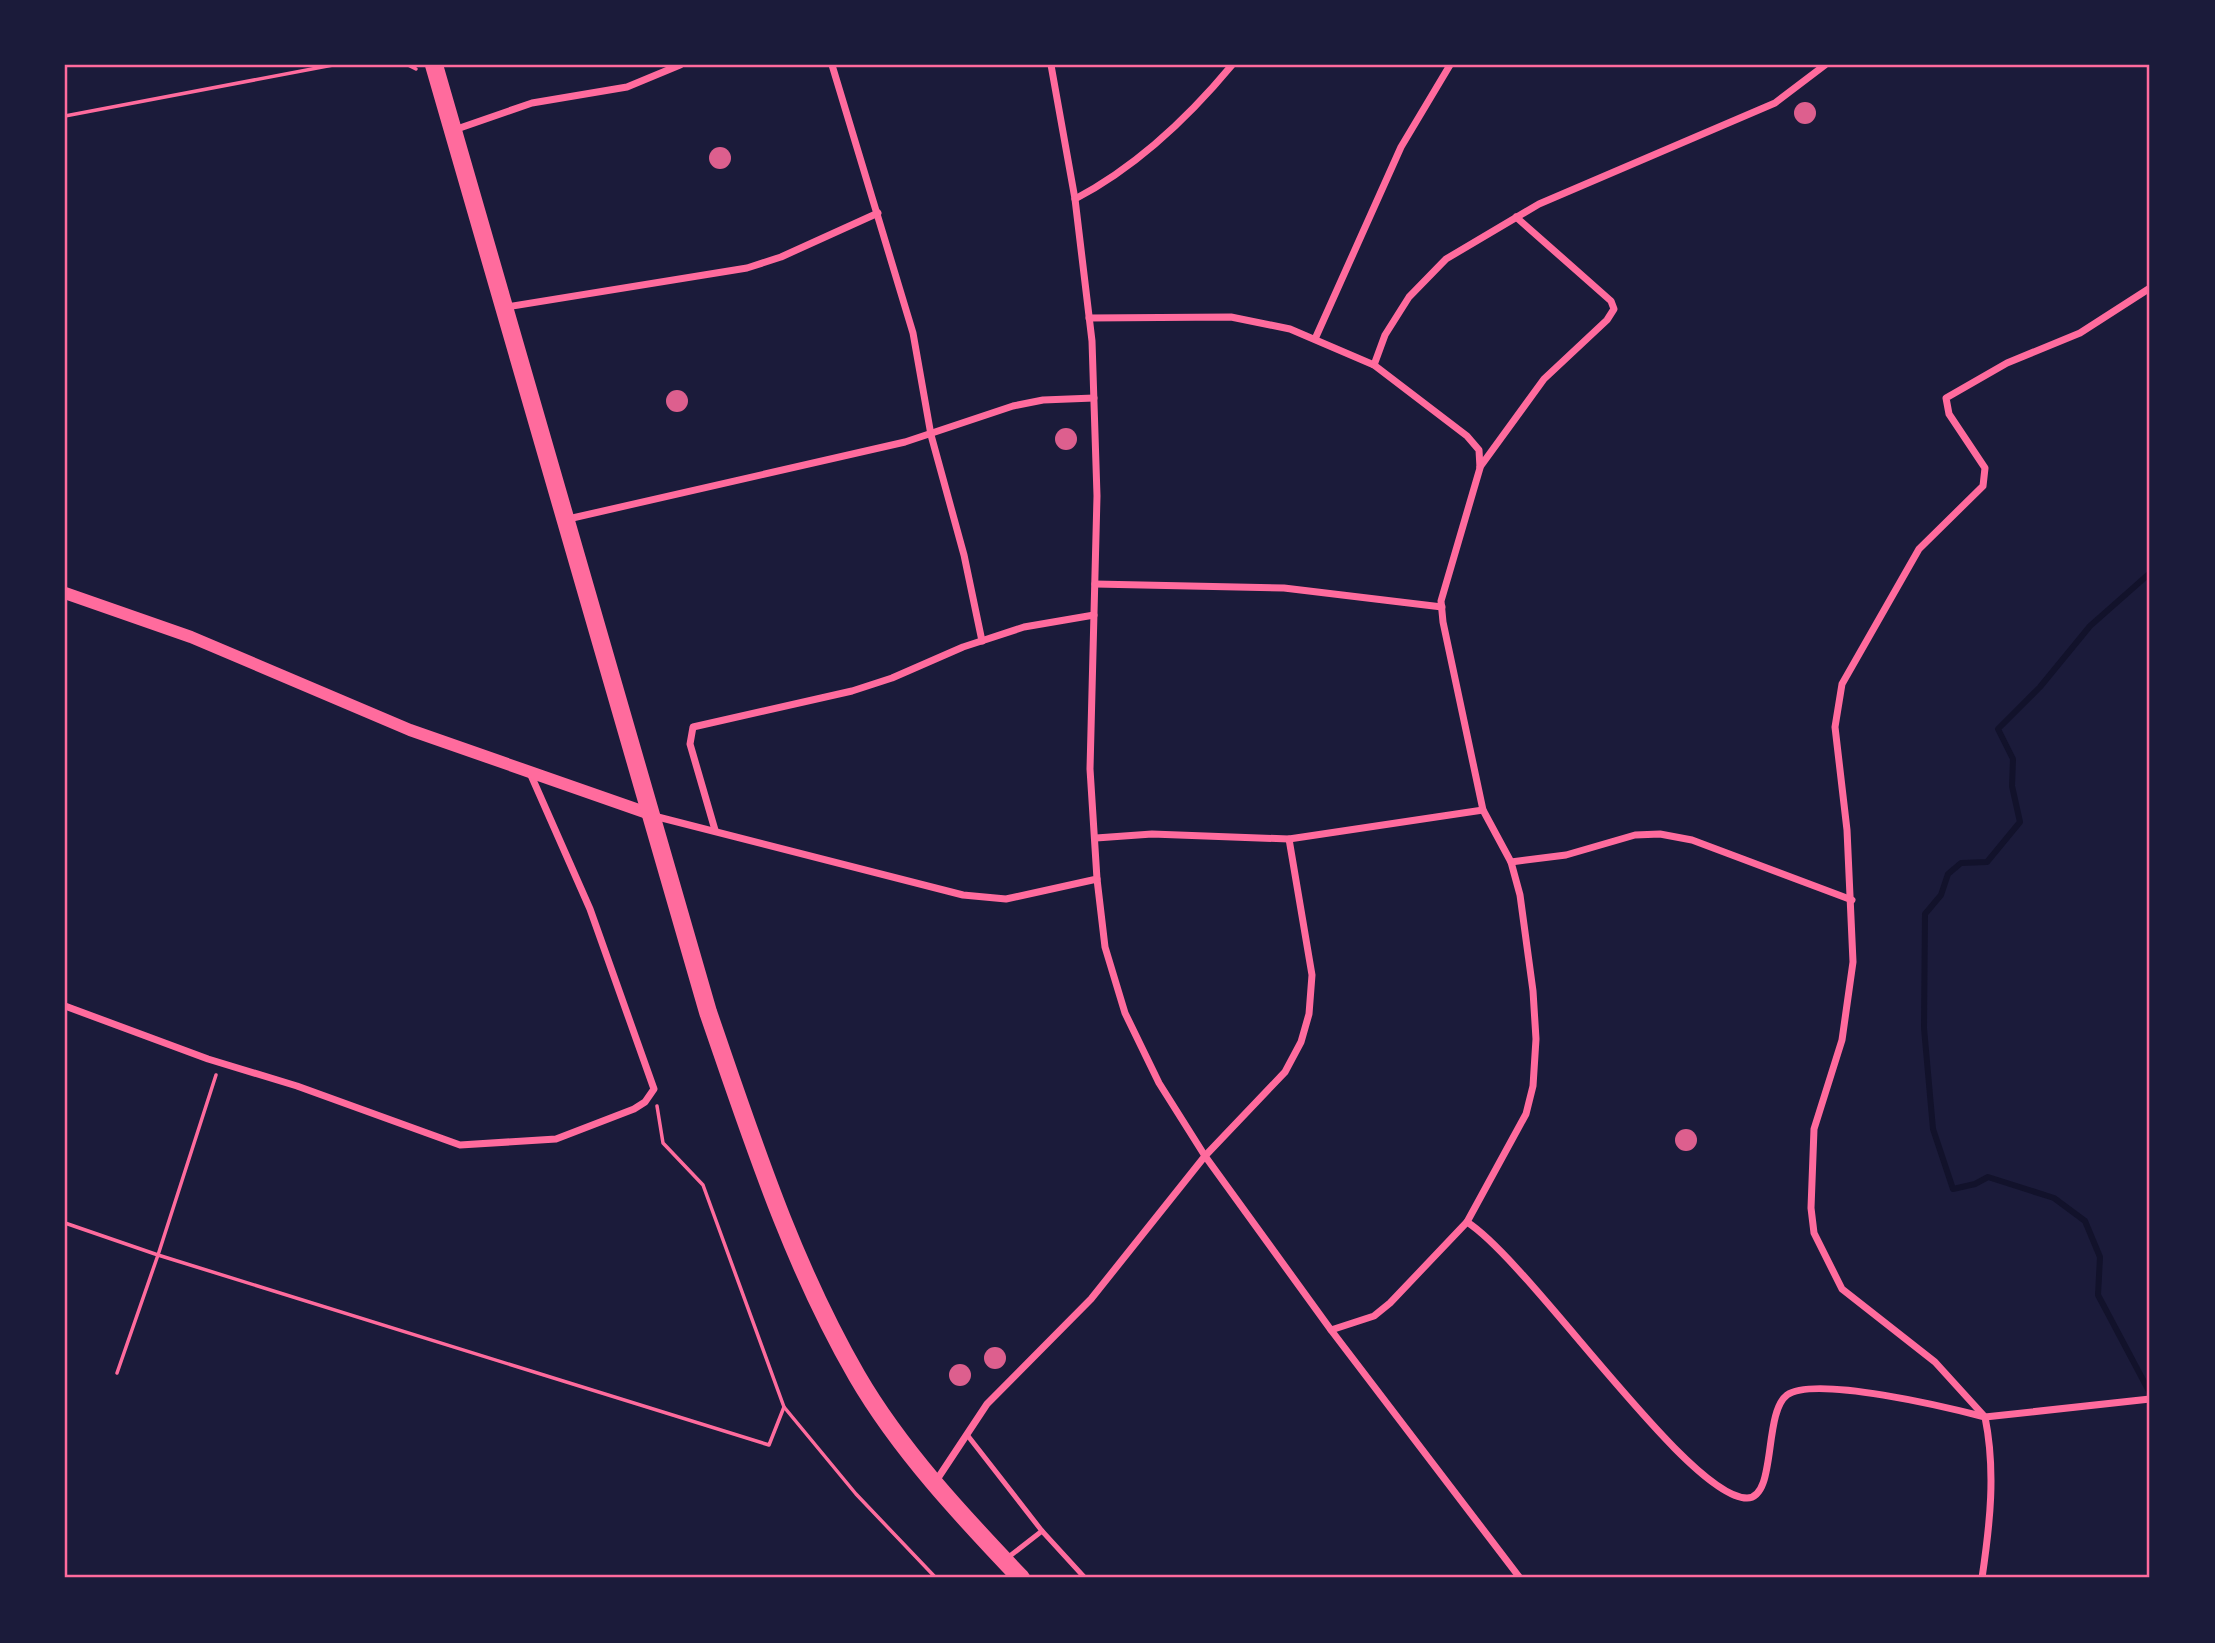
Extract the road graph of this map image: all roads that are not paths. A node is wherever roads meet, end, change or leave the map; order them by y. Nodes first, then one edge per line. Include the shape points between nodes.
1 (434, 65) edge
2 (680, 65) edge
3 (832, 65) edge
4 (1051, 65) edge
5 (1232, 65) edge
6 (1450, 65) edge
7 (1825, 65) edge
8 (453, 130) junction
9 (1075, 200) junction
10 (878, 213) junction
11 (1516, 216) junction
12 (2150, 288) edge
13 (505, 307) junction
14 (1089, 318) junction
15 (1315, 339) junction
16 (1374, 365) junction
17 (1094, 398) junction
18 (931, 435) junction
19 (1480, 468) junction
20 (567, 520) junction
21 (1095, 584) junction
22 (65, 593) edge
23 (1442, 607) junction
24 (1094, 615) junction
25 (982, 641) junction
26 (530, 772) junction
27 (1483, 810) junction
28 (653, 815) junction
29 (715, 830) junction
30 (1096, 838) junction
31 (1289, 839) junction
32 (1511, 862) junction
33 (1097, 880) junction
34 (1852, 900) junction
35 (65, 1006) edge
36 (1205, 1156) junction
37 (1467, 1222) junction
38 (1331, 1330) junction
39 (2150, 1399) edge
40 (1985, 1417) junction
41 (968, 1436) junction
42 (935, 1482) junction
43 (1042, 1531) junction
44 (1004, 1561) junction
45 (1021, 1578) edge
46 (1084, 1578) edge
47 (1520, 1578) edge
48 (1982, 1578) edge

1 - 8 highway
2 - 8 street via 627,87 531,103
3 - 10 street
4 - 9 street
5 - 9 street via 1153,146 1113,179
6 - 15 street via 1401,147
7 - 11 street via 1775,103
8 - 13 highway
9 - 14 street
10 - 13 street via 747,268
10 - 18 street via 913,333
11 - 16 street via 1446,259 1426,279 1385,335
11 - 19 street via 1611,301 1614,309 1544,379
12 - 34 street via 2080,333 2007,363 1946,398 1945,407 1985,468 1986,479 1919,549 1842,684 1835,727
13 - 20 highway
14 - 15 street via 1248,318
14 - 17 street
15 - 16 street
16 - 19 street via 1476,445
17 - 18 street via 1013,406
17 - 21 street
18 - 20 street
18 - 25 street
19 - 23 street
20 - 28 highway
21 - 23 street via 1284,588
21 - 24 street
22 - 26 street via 191,637 410,730
23 - 27 street
24 - 25 street via 1024,627
24 - 30 street via 1090,769
25 - 29 street via 852,691 693,727 690,744
26 - 28 street
26 - 35 street via 590,909 654,1089 634,1109 556,1139 460,1145
27 - 31 street
27 - 32 street
28 - 29 street
28 - 42 highway via 708,1012 803,1270 858,1379
29 - 33 street via 963,895 1006,899
30 - 31 street via 1152,834
30 - 33 street
31 - 36 street via 1312,975 1309,1014 1285,1072
32 - 34 street via 1566,855 1635,835 1660,834 1692,840
32 - 37 street via 1533,991 1533,1086 1526,1114
33 - 36 street via 1105,947 1125,1013 1159,1083
34 - 40 street via 1853,962 1842,1040 1811,1152 1814,1233 1842,1289 1935,1362
36 - 38 street
36 - 41 street via 1091,1299 987,1404
37 - 38 street via 1374,1316
37 - 40 street via 1509,1257 1610,1379 1671,1442 1734,1496 1752,1497 1759,1492 1776,1410 1794,1392 1813,1389 1892,1397
38 - 47 street
39 - 40 street
40 - 48 street via 1992,1501
41 - 42 street
41 - 43 lane
42 - 44 highway
43 - 44 lane
43 - 46 lane
44 - 45 highway

